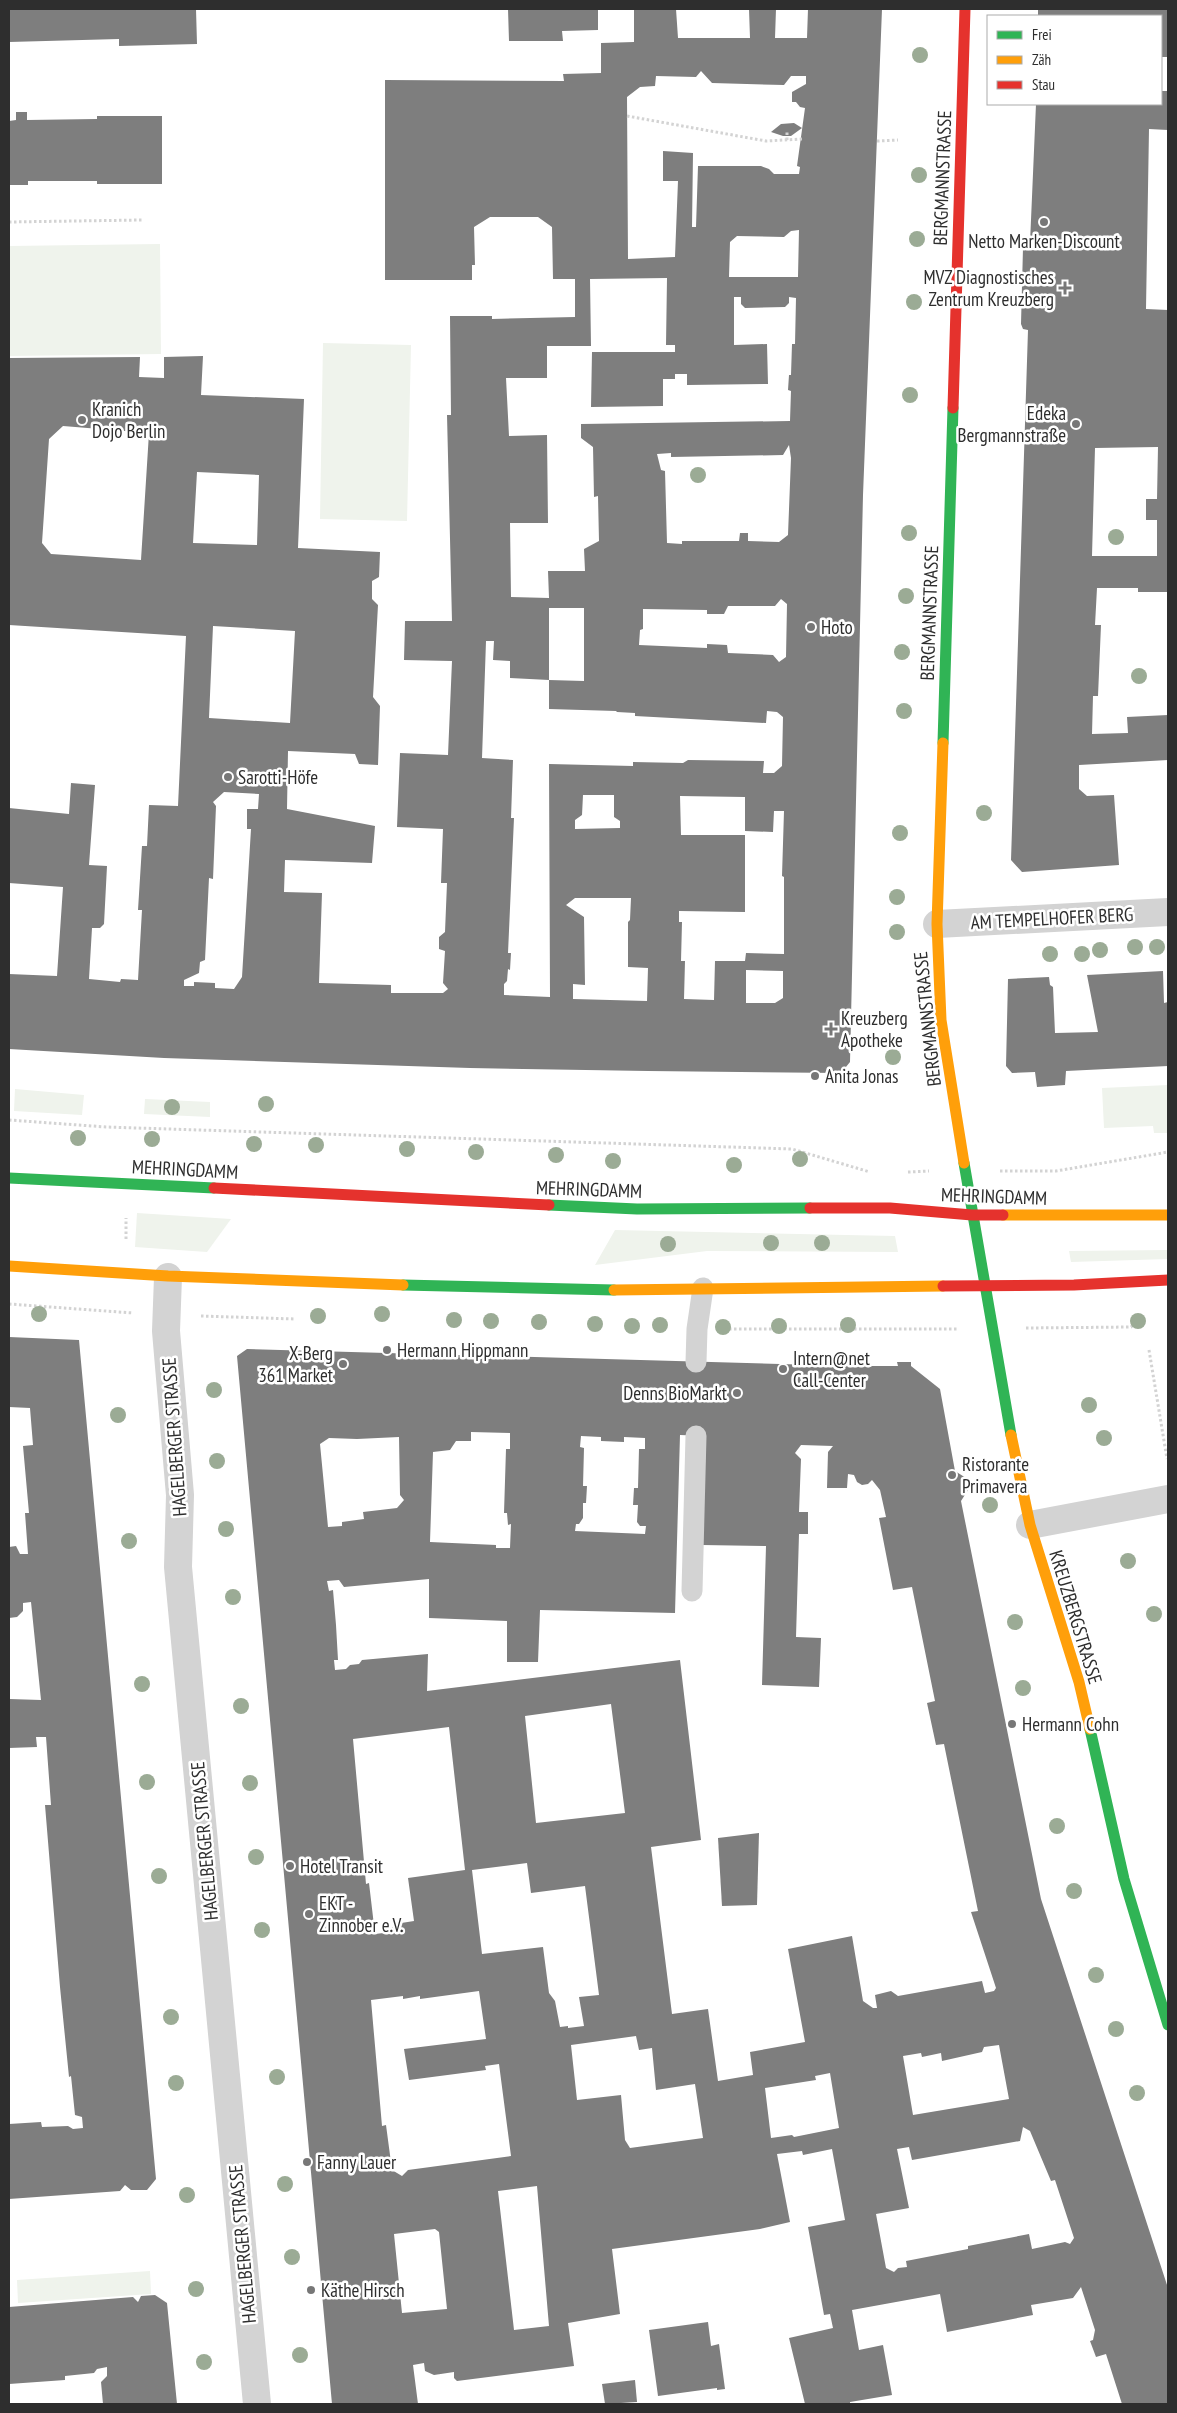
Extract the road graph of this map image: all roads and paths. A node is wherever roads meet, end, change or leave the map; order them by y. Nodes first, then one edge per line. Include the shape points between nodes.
1 (965, 9) edge
2 (627, 116) dead end
3 (787, 130) dead end
4 (802, 139) dead end
5 (787, 140) junction
6 (898, 140) dead end
7 (877, 141) dead end
8 (142, 220) dead end
9 (9, 222) edge
10 (1168, 912) edge
11 (937, 924) junction
12 (9, 1120) edge
13 (1168, 1152) edge
14 (1056, 1171) dead end
15 (878, 1174) dead end
16 (9, 1178) edge
17 (127, 1212) dead end
18 (972, 1215) junction
19 (1168, 1215) edge
20 (125, 1246) dead end
21 (9, 1266) edge
22 (168, 1277) junction
23 (1168, 1280) edge
24 (985, 1286) junction
25 (702, 1288) junction
26 (9, 1304) edge
27 (104, 1312) dead end
28 (1148, 1350) dead end
29 (696, 1362) dead end
30 (696, 1436) dead end
31 (1167, 1459) edge
32 (1168, 1499) edge
33 (1030, 1525) junction
34 (692, 1591) dead end
35 (1168, 2025) edge
36 (257, 2404) edge

1 - 11 main road, BERGMANNSTRASSE
2 - 5 path via 766,141
3 - 5 path
4 - 5 path
6 - 7 path
8 - 9 path
10 - 11 street, AM TEMPELHOFER BERG
11 - 18 main road, BERGMANNSTRASSE via 941,1020
12 - 15 path via 106,1127 792,1149
13 - 14 path
16 - 18 main road, MEHRINGDAMM via 637,1209 890,1208
17 - 20 path
18 - 19 main road, MEHRINGDAMM
18 - 24 main road, KREUZBERGSTRASSE
21 - 22 main road
22 - 25 main road via 648,1291
22 - 36 street, HAGELBERGER STRASSE via 166,1331 180,1496 178,1567
23 - 24 main road
24 - 25 main road
24 - 33 main road, KREUZBERGSTRASSE
25 - 29 lane
26 - 27 path
28 - 31 path
30 - 34 lane
32 - 33 street
33 - 35 main road, KREUZBERGSTRASSE via 1080,1682 1124,1879

